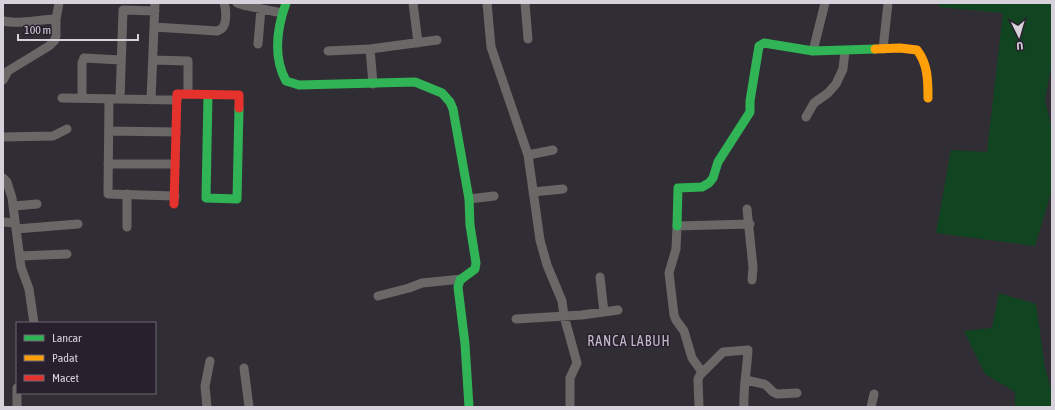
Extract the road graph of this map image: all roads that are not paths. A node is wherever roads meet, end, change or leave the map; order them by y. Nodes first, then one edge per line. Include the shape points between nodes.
1 (59, 3) edge
2 (224, 3) edge
3 (237, 3) edge
4 (286, 3) edge
5 (413, 3) edge
6 (487, 3) edge
7 (525, 3) edge
8 (825, 3) edge
9 (888, 3) edge
10 (124, 7) edge
11 (155, 7) edge
12 (261, 9) junction
13 (282, 13) junction
14 (56, 19) junction
15 (3, 21) edge
16 (154, 27) junction
17 (528, 39) dead end
18 (437, 40) dead end
19 (418, 43) junction
20 (258, 44) dead end
21 (370, 49) junction
22 (883, 49) junction
23 (328, 51) dead end
24 (813, 51) junction
25 (845, 51) junction
26 (121, 60) junction
27 (153, 60) junction
28 (5, 71) edge
29 (3, 80) edge
30 (373, 84) junction
31 (188, 94) junction
32 (208, 94) junction
33 (62, 98) dead end
34 (82, 98) junction
35 (928, 98) dead end
36 (109, 99) junction
37 (120, 99) junction
38 (151, 100) junction
39 (176, 100) junction
40 (806, 117) dead end
41 (67, 129) dead end
42 (109, 131) junction
43 (176, 132) junction
44 (3, 137) edge
45 (553, 150) dead end
46 (528, 155) junction
47 (108, 164) junction
48 (175, 164) junction
49 (3, 178) edge
50 (563, 188) dead end
51 (533, 192) junction
52 (127, 194) junction
53 (494, 196) dead end
54 (468, 199) junction
55 (37, 204) dead end
56 (14, 206) junction
57 (747, 209) dead end
58 (3, 222) edge
59 (78, 224) dead end
60 (750, 224) junction
61 (15, 226) junction
62 (677, 226) junction
63 (127, 227) dead end
64 (67, 254) dead end
65 (20, 256) junction
66 (600, 277) dead end
67 (462, 279) junction
68 (752, 280) dead end
69 (378, 296) dead end
70 (618, 310) dead end
71 (604, 312) junction
72 (564, 316) junction
73 (516, 319) dead end
74 (34, 322) edge
75 (210, 361) dead end
76 (244, 368) dead end
77 (702, 372) junction
78 (746, 380) junction
79 (797, 393) dead end
80 (17, 394) edge
81 (874, 394) dead end
82 (17, 407) edge
83 (207, 407) edge
84 (249, 407) edge
85 (469, 407) edge
86 (570, 407) edge
87 (699, 407) edge
88 (744, 407) edge
89 (871, 407) edge

1 - 14 street
2 - 16 street via 225,24 218,31
3 - 12 street
4 - 13 street
5 - 19 street
6 - 46 street via 491,47
7 - 17 street
8 - 24 street
9 - 22 street
10 - 11 street
10 - 26 street
11 - 16 street
12 - 13 street
12 - 20 street
13 - 30 street via 278,45 280,67 286,81 299,85
14 - 15 street
14 - 28 street via 56,36 53,43
16 - 27 street
18 - 19 street
19 - 21 street
21 - 23 street
21 - 30 street
22 - 25 street
22 - 35 street via 910,49 920,52 924,62
24 - 25 street
24 - 62 street via 764,43 760,45 750,112 718,162 711,181 702,187 678,188
25 - 40 street via 843,69 836,84 814,103
26 - 34 street via 84,58
26 - 37 street
27 - 31 street via 188,61
27 - 38 street
28 - 29 street
30 - 54 street via 416,82 446,96 452,109
31 - 32 street
31 - 39 street via 177,94
32 - 32 street via 239,95 237,199 206,198
33 - 34 street
34 - 36 street
36 - 37 street
36 - 42 street
37 - 38 street
38 - 39 street
39 - 43 street
41 - 44 street via 54,136
42 - 43 street
42 - 47 street
43 - 48 street
45 - 46 street
46 - 51 street
47 - 48 street
47 - 52 street via 108,194
48 - 52 street via 174,200
49 - 56 street via 10,188
50 - 51 street
51 - 72 street via 540,240 562,301
52 - 63 street
53 - 54 street
54 - 67 street via 476,266
55 - 56 street
56 - 61 street
57 - 60 street
58 - 61 street
59 - 61 street
60 - 62 street
60 - 68 street
61 - 65 street
62 - 77 street via 676,249 669,273 674,315 684,331 692,358
64 - 65 street
65 - 74 street via 29,289
66 - 71 street
67 - 69 street via 422,282
67 - 85 street via 458,283 458,296 465,344
70 - 71 street
71 - 72 street
72 - 73 street
72 - 86 street via 578,363 570,378
75 - 83 street via 205,386
76 - 84 street
77 - 78 street via 723,352 748,350
77 - 87 street via 698,379
78 - 79 street via 764,384 777,394
78 - 88 street
80 - 82 street
81 - 89 street

